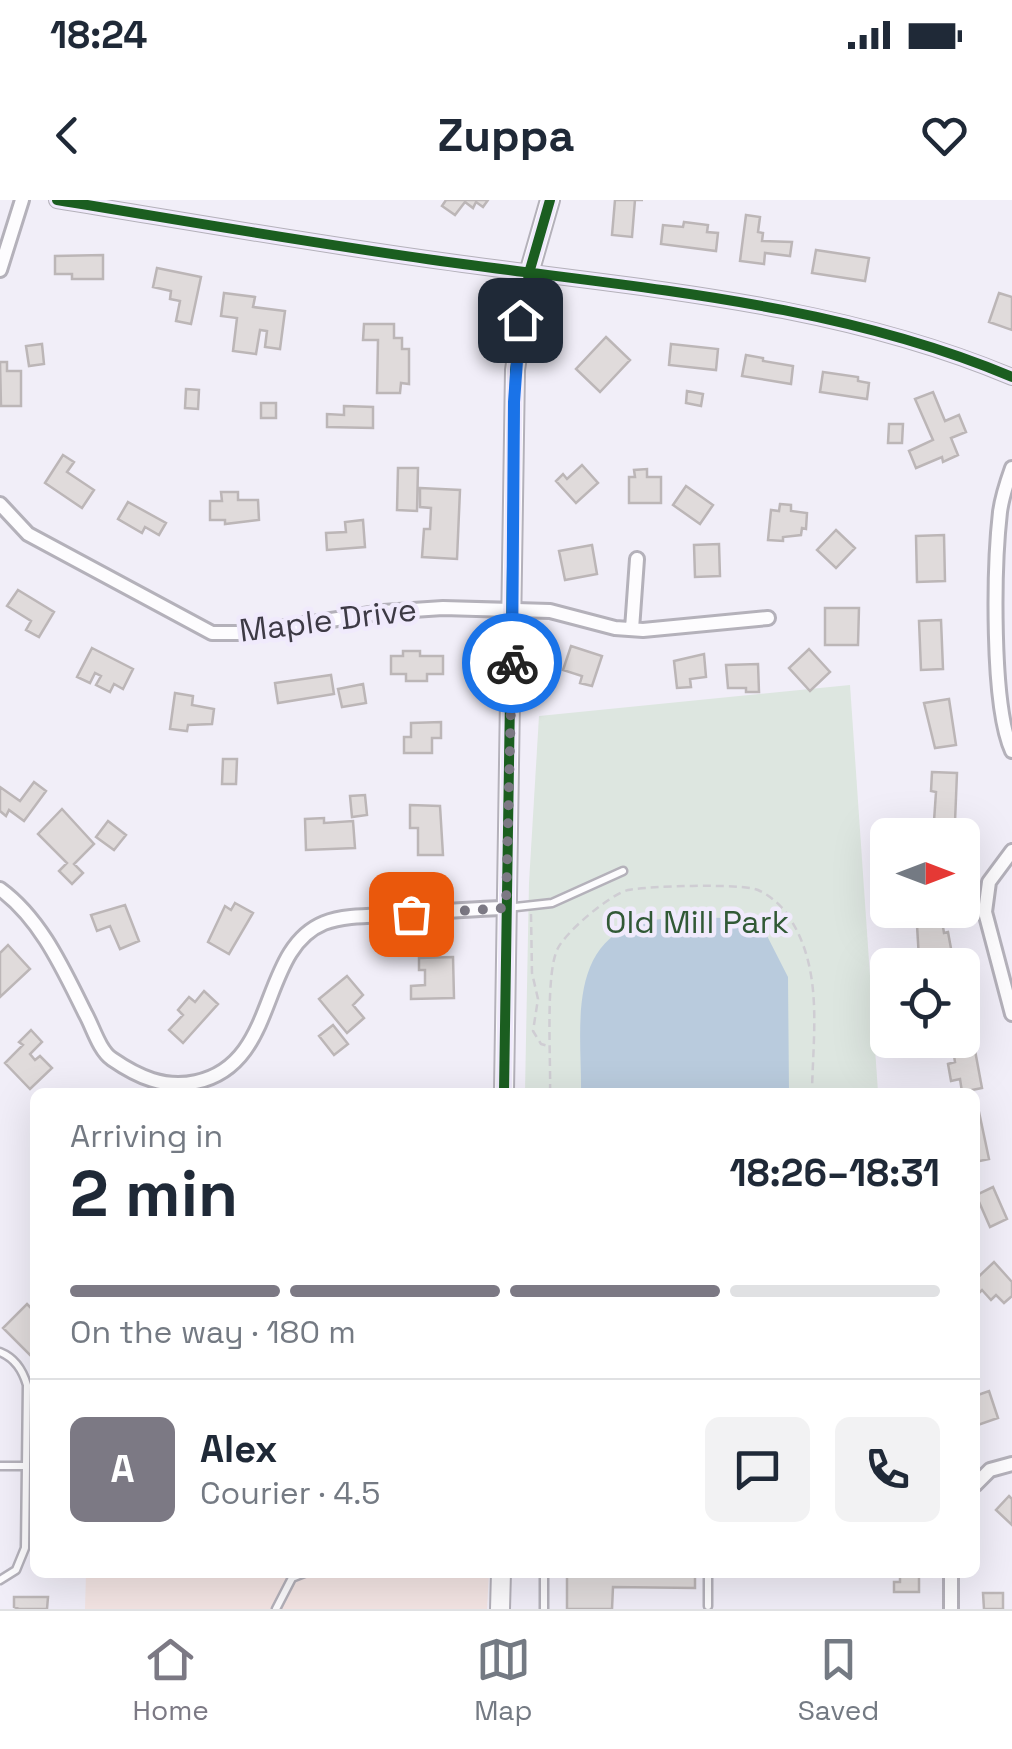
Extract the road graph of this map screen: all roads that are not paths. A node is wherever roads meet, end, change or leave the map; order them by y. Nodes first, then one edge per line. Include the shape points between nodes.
1 (22, 200) edge
2 (57, 200) edge
3 (550, 200) edge
4 (0, 270) edge
5 (528, 273) junction
6 (1012, 377) edge
7 (1012, 468) edge
8 (0, 504) edge
9 (637, 559) dead end
10 (513, 610) junction
11 (768, 618) dead end
12 (632, 629) junction
13 (1012, 751) edge
14 (1012, 851) edge
15 (623, 872) dead end
16 (0, 889) edge
17 (506, 908) junction
18 (1012, 1014) edge
19 (504, 1088) edge
20 (0, 1352) edge
21 (1012, 1464) edge
22 (0, 1466) edge
23 (26, 1466) junction
24 (980, 1480) edge
25 (25, 1514) junction
26 (30, 1514) edge
27 (295, 1578) edge
28 (500, 1578) edge
29 (544, 1578) edge
30 (708, 1578) edge
31 (951, 1578) edge
32 (0, 1580) edge
33 (708, 1606) dead end
34 (276, 1609) edge
35 (500, 1609) edge
36 (544, 1609) edge
37 (951, 1609) edge

1 - 4 street
2 - 5 street
3 - 5 street
5 - 6 street via 880,330
5 - 10 street via 514,386
7 - 13 street via 996,560 1000,698
8 - 10 street, Maple Drive via 28,534 212,633 409,609
9 - 12 street
10 - 12 street, Maple Drive via 566,613
10 - 17 street
11 - 12 street, Maple Drive
14 - 18 street via 989,882 985,912
15 - 17 lane via 552,903
16 - 17 street via 54,952 107,1055 140,1076 176,1087 213,1078 238,1060 284,963 322,924
17 - 19 street
20 - 23 lane via 23,1372 27,1386
21 - 24 street
22 - 23 lane
23 - 25 lane
25 - 26 lane
25 - 32 lane via 22,1561
27 - 34 lane
28 - 35 street
29 - 36 lane
30 - 33 lane
31 - 37 street

